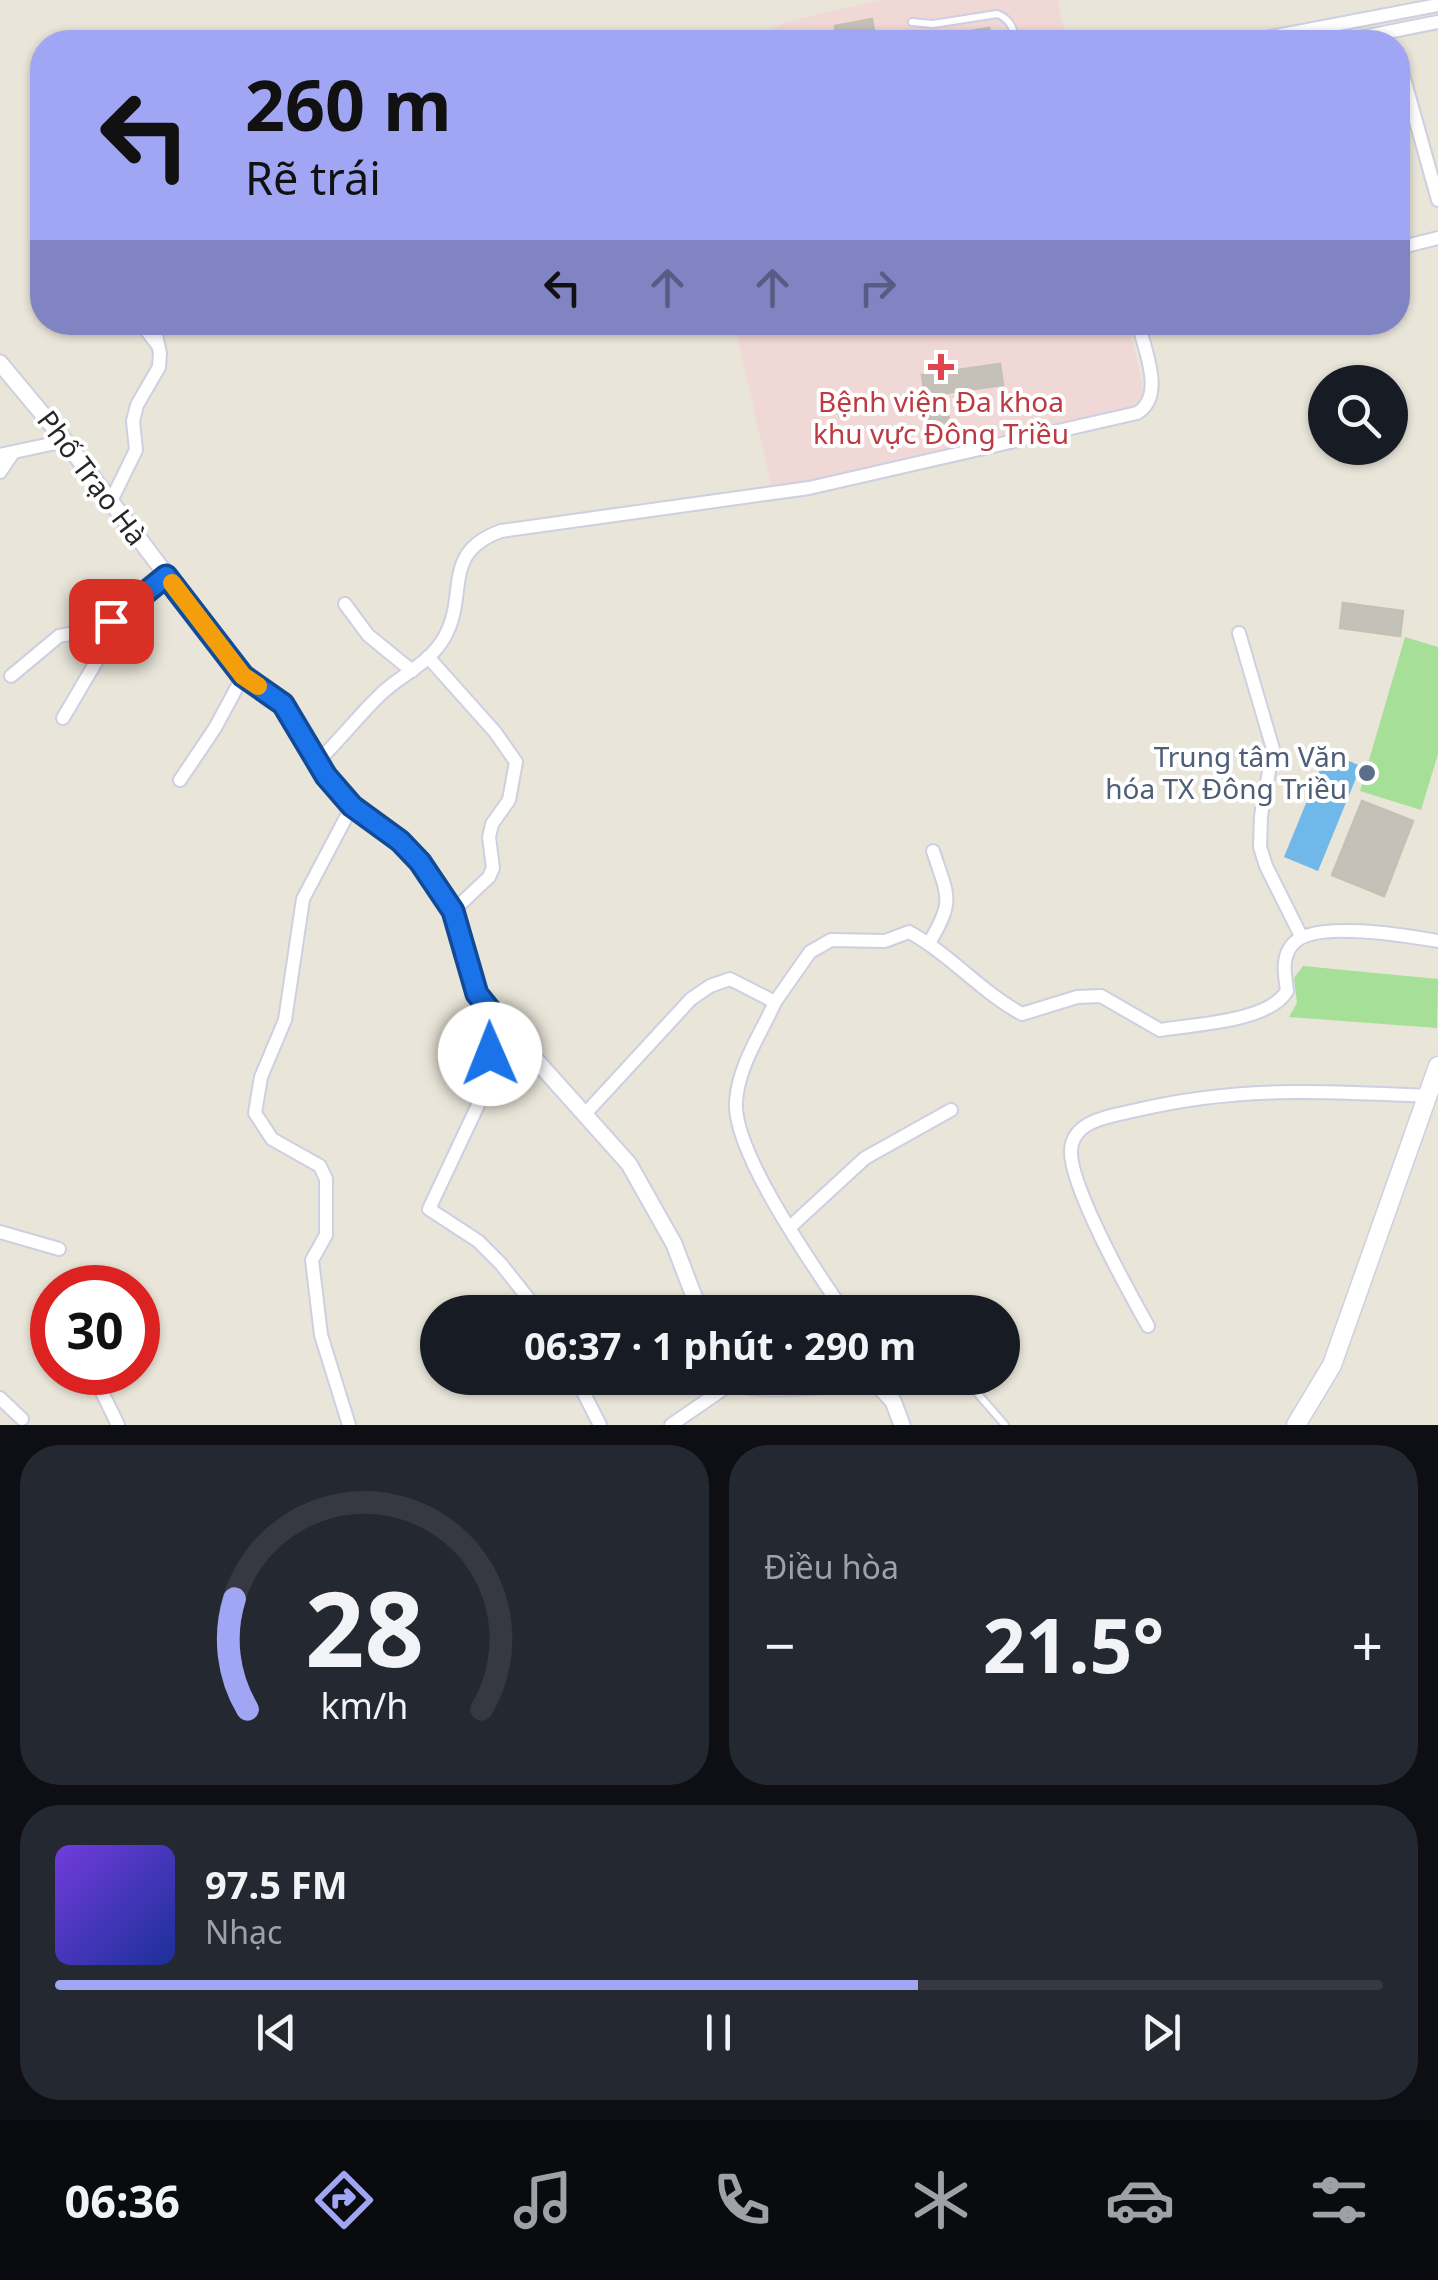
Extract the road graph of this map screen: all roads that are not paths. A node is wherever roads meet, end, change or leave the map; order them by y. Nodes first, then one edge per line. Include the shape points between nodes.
1 (1438, 5) edge
2 (912, 22) dead end
3 (1438, 22) edge
4 (1013, 30) edge
5 (1335, 30) edge
6 (1410, 31) edge
7 (1410, 99) edge
8 (1438, 200) edge
9 (1438, 238) edge
10 (1410, 245) edge
11 (150, 335) edge
12 (156, 335) edge
13 (1141, 335) edge
14 (159, 346) junction
15 (0, 363) edge
16 (65, 440) junction
17 (7, 454) edge
18 (0, 472) edge
19 (111, 501) junction
20 (166, 576) junction
21 (345, 604) dead end
22 (90, 630) junction
23 (1239, 633) dead end
24 (428, 658) junction
25 (412, 670) junction
26 (10, 676) dead end
27 (243, 676) junction
28 (63, 718) dead end
29 (318, 762) junction
30 (180, 780) dead end
31 (352, 806) junction
32 (933, 851) dead end
33 (453, 911) junction
34 (1301, 936) junction
35 (1438, 941) edge
36 (930, 943) junction
37 (776, 1002) junction
38 (498, 1020) junction
39 (1438, 1066) edge
40 (1428, 1096) junction
41 (951, 1110) dead end
42 (585, 1114) junction
43 (789, 1228) junction
44 (0, 1232) edge
45 (59, 1249) dead end
46 (526, 1295) edge
47 (694, 1295) edge
48 (833, 1295) edge
49 (1148, 1326) dead end
50 (103, 1395) edge
51 (585, 1395) edge
52 (713, 1395) edge
53 (889, 1395) edge
54 (979, 1395) edge
55 (0, 1398) edge
56 (22, 1419) dead end
57 (688, 1420) edge
58 (118, 1425) edge
59 (349, 1425) edge
60 (600, 1425) edge
61 (671, 1425) edge
62 (902, 1425) edge
63 (1005, 1425) edge
64 (1296, 1425) edge

1 - 5 street
2 - 4 lane via 997,14
3 - 6 street
7 - 8 street
9 - 10 street
11 - 14 street
12 - 14 street
13 - 24 street via 1152,399 1137,412 809,488 482,538 465,553 448,630
14 - 19 street via 159,368 137,405 136,450
15 - 16 street, Phố Trạo Hà
16 - 17 street
16 - 19 street, Phố Trạo Hà
17 - 18 street
19 - 20 street, Phố Trạo Hà
20 - 22 street
20 - 27 street, Phố Trạo Hà
21 - 25 street via 368,635
22 - 26 street via 60,636
22 - 28 street via 96,662
23 - 34 street via 1272,750 1260,846
24 - 25 street
24 - 33 street via 516,762 509,800 492,824 493,868
25 - 29 street
27 - 29 street, Phố Trạo Hà via 283,704
27 - 30 street
29 - 31 street, Phố Trạo Hà
31 - 33 street, Phố Trạo Hà via 410,852
31 - 59 street via 304,899 285,1020 260,1077 255,1113 272,1139 320,1166 326,1180 326,1235 312,1260 321,1335
32 - 36 street via 948,905
33 - 38 street, Phố Trạo Hà via 477,994
34 - 35 street via 1369,929
34 - 36 street via 1283,964 1288,990 1280,1002 1257,1013 1160,1030 1102,996 1022,1014
36 - 37 street via 908,932 886,940 831,940 810,952
37 - 42 street via 730,979 710,986
37 - 43 street via 743,1064 735,1104 742,1133
38 - 42 street, Phố Trạo Hà
38 - 46 street via 478,1105 429,1210 478,1241
39 - 40 main road
40 - 49 street via 1232,1092 1098,1120 1080,1130 1071,1150 1073,1168 1112,1262
40 - 64 main road via 1332,1365
41 - 43 street via 865,1158
42 - 47 street, Phố Trạo Hà via 652,1201
43 - 48 street
44 - 45 street
50 - 58 street
51 - 60 street
52 - 57 street
53 - 62 street
54 - 63 lane
55 - 56 street
57 - 61 street

